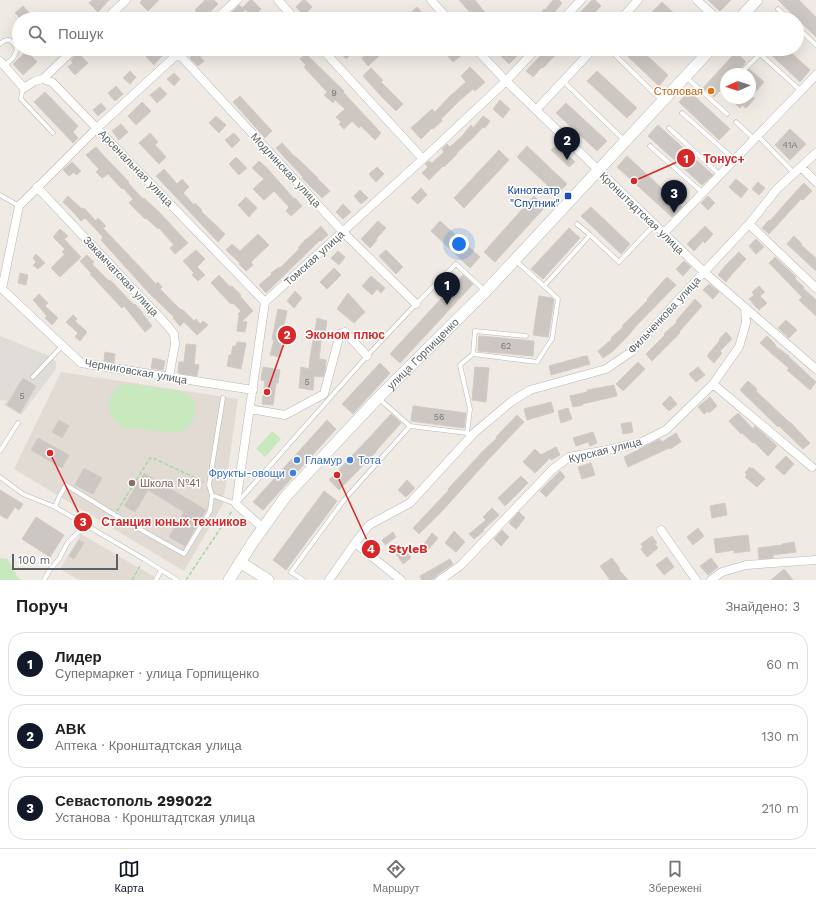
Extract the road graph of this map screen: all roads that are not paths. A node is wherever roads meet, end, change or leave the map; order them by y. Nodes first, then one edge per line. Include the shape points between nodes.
1 (126, 0) edge
2 (237, 0) edge
3 (278, 0) edge
4 (431, 0) edge
5 (638, 0) edge
6 (697, 0) edge
7 (757, 0) edge
8 (579, 1) edge
9 (778, 9) dead end
10 (113, 12) edge
11 (224, 12) edge
12 (289, 12) edge
13 (442, 12) edge
14 (569, 12) edge
15 (627, 12) edge
16 (710, 12) edge
17 (746, 12) edge
18 (781, 12) edge
19 (804, 34) edge
20 (12, 41) edge
21 (0, 44) edge
22 (816, 45) edge
23 (14, 56) edge
24 (67, 56) edge
25 (175, 56) edge
26 (185, 56) edge
27 (328, 56) edge
28 (483, 56) edge
29 (529, 56) edge
30 (587, 56) edge
31 (615, 56) edge
32 (705, 56) edge
33 (758, 56) edge
34 (762, 56) edge
35 (2, 64) edge
36 (746, 68) edge
37 (816, 75) edge
38 (686, 76) junction
39 (43, 79) junction
40 (506, 81) junction
41 (563, 82) junction
42 (24, 88) junction
43 (801, 91) junction
44 (663, 101) junction
45 (536, 110) junction
46 (682, 113) dead end
47 (728, 114) dead end
48 (736, 122) dead end
49 (97, 128) junction
50 (669, 128) dead end
51 (53, 133) dead end
52 (756, 137) junction
53 (625, 141) junction
54 (650, 146) dead end
55 (816, 153) edge
56 (423, 160) junction
57 (735, 160) junction
58 (801, 167) junction
59 (598, 170) junction
60 (794, 174) junction
61 (720, 175) junction
62 (816, 182) edge
63 (37, 187) junction
64 (703, 193) junction
65 (0, 195) edge
66 (18, 206) junction
67 (577, 224) dead end
68 (655, 224) junction
69 (749, 224) junction
70 (343, 232) junction
71 (664, 233) junction
72 (590, 235) junction
73 (515, 260) junction
74 (704, 272) junction
75 (544, 286) junction
76 (816, 288) edge
77 (1, 290) edge
78 (486, 291) junction
79 (265, 302) junction
80 (416, 304) junction
81 (745, 308) junction
82 (526, 336) dead end
83 (62, 345) junction
84 (473, 354) junction
85 (367, 356) junction
86 (816, 369) edge
87 (34, 377) dead end
88 (169, 377) junction
89 (713, 384) junction
90 (253, 390) junction
91 (327, 396) junction
92 (223, 398) dead end
93 (378, 398) junction
94 (250, 409) junction
95 (18, 423) dead end
96 (410, 426) junction
97 (0, 451) edge
98 (812, 467) dead end
99 (0, 477) edge
100 (212, 495) junction
101 (236, 504) junction
102 (55, 507) junction
103 (86, 525) junction
104 (263, 528) junction
105 (661, 530) dead end
106 (355, 543) junction
107 (816, 560) edge
108 (240, 562) junction
109 (161, 570) junction
110 (44, 580) edge
111 (156, 580) edge
112 (177, 580) edge
113 (229, 580) edge
114 (268, 580) edge
115 (303, 580) edge
116 (329, 580) edge
117 (401, 580) edge
118 (440, 580) edge
119 (696, 580) edge
120 (711, 580) edge

1 - 10 street
2 - 11 street
3 - 12 street
4 - 13 street
5 - 15 street
6 - 16 street
7 - 17 main road
8 - 14 street
9 - 18 lane
19 - 22 lane
20 - 21 lane via 7,40
23 - 35 lane
24 - 39 street
25 - 49 street
26 - 70 street, Модлинская улица
27 - 56 street
28 - 40 street, Кронштадтская улица
29 - 40 street, Томская улица
30 - 41 street
31 - 44 lane
32 - 38 main road, улица Горпищенко
33 - 36 lane
34 - 43 lane
35 - 42 street
37 - 43 street
38 - 44 main road, улица Горпищенко
38 - 47 lane
39 - 42 street
39 - 49 street, Арсенальная улица via 52,82
40 - 45 street, Кронштадтская улица
40 - 56 street, Томская улица
41 - 45 street
41 - 53 lane
42 - 51 lane via 21,99
43 - 52 street
44 - 53 main road, улица Горпищенко
45 - 59 street, Кронштадтская улица
46 - 57 lane
48 - 52 lane
49 - 63 street
49 - 79 street, Арсенальная улица
50 - 61 lane
52 - 57 street
52 - 60 lane
53 - 59 main road, улица Горпищенко
54 - 64 lane
55 - 58 street, Фильченкова улица
56 - 70 street, Томская улица
57 - 61 street
58 - 60 street, Фильченкова улица
58 - 62 street
59 - 68 street, Кронштадтская улица
59 - 73 main road, улица Горпищенко
60 - 69 street, Фильченкова улица via 777,189
61 - 64 street
63 - 66 street
63 - 88 street, Закамчатская улица via 174,334 175,344
64 - 71 street
65 - 66 lane
66 - 77 street, Черниговская улица
67 - 72 lane
68 - 71 street, Кронштадтская улица
68 - 72 lane via 619,262
69 - 74 street, Фильченкова улица
69 - 76 street
70 - 79 street, Томская улица
70 - 80 street, Модлинская улица
71 - 74 street, Кронштадтская улица
72 - 75 lane
73 - 75 lane
73 - 78 main road, улица Горпищенко
74 - 81 street, Кронштадтская улица
74 - 106 street, Фильченкова улица via 631,352 606,369 530,390 512,401 474,433 410,503 369,525
75 - 84 lane via 558,299 552,339 537,362
77 - 83 street, Черниговская улица
78 - 80 lane via 456,264
78 - 93 main road, улица Горпищенко
79 - 90 street
80 - 85 lane
81 - 86 street, Кронштадтская улица
81 - 89 street, Курская улица via 746,323 739,347
82 - 84 lane via 475,331
83 - 87 lane
83 - 88 street, Черниговская улица via 81,363
84 - 96 lane via 460,365 470,409 467,433
85 - 91 lane
85 - 91 street via 345,332 340,334
88 - 90 street, Черниговская улица
89 - 98 street
89 - 118 street, Курская улица via 666,430 642,442 569,457 553,469 460,566
90 - 94 street
91 - 94 street via 285,415
91 - 101 lane
92 - 100 lane via 209,485
93 - 96 lane
93 - 104 main road, улица Горпищенко via 286,496
94 - 101 street
95 - 97 lane
96 - 115 lane via 344,500 292,572
99 - 102 lane via 23,494
100 - 101 lane
100 - 102 lane via 210,511 184,554 66,485
101 - 104 street
102 - 103 lane
103 - 109 lane
103 - 110 lane via 68,542
104 - 108 main road, улица Горпищенко
105 - 119 street
106 - 116 street, Фильченкова улица
106 - 117 street
107 - 120 street via 746,565 722,572
108 - 113 main road, улица Горпищенко
108 - 114 main road
109 - 111 lane
109 - 112 lane

